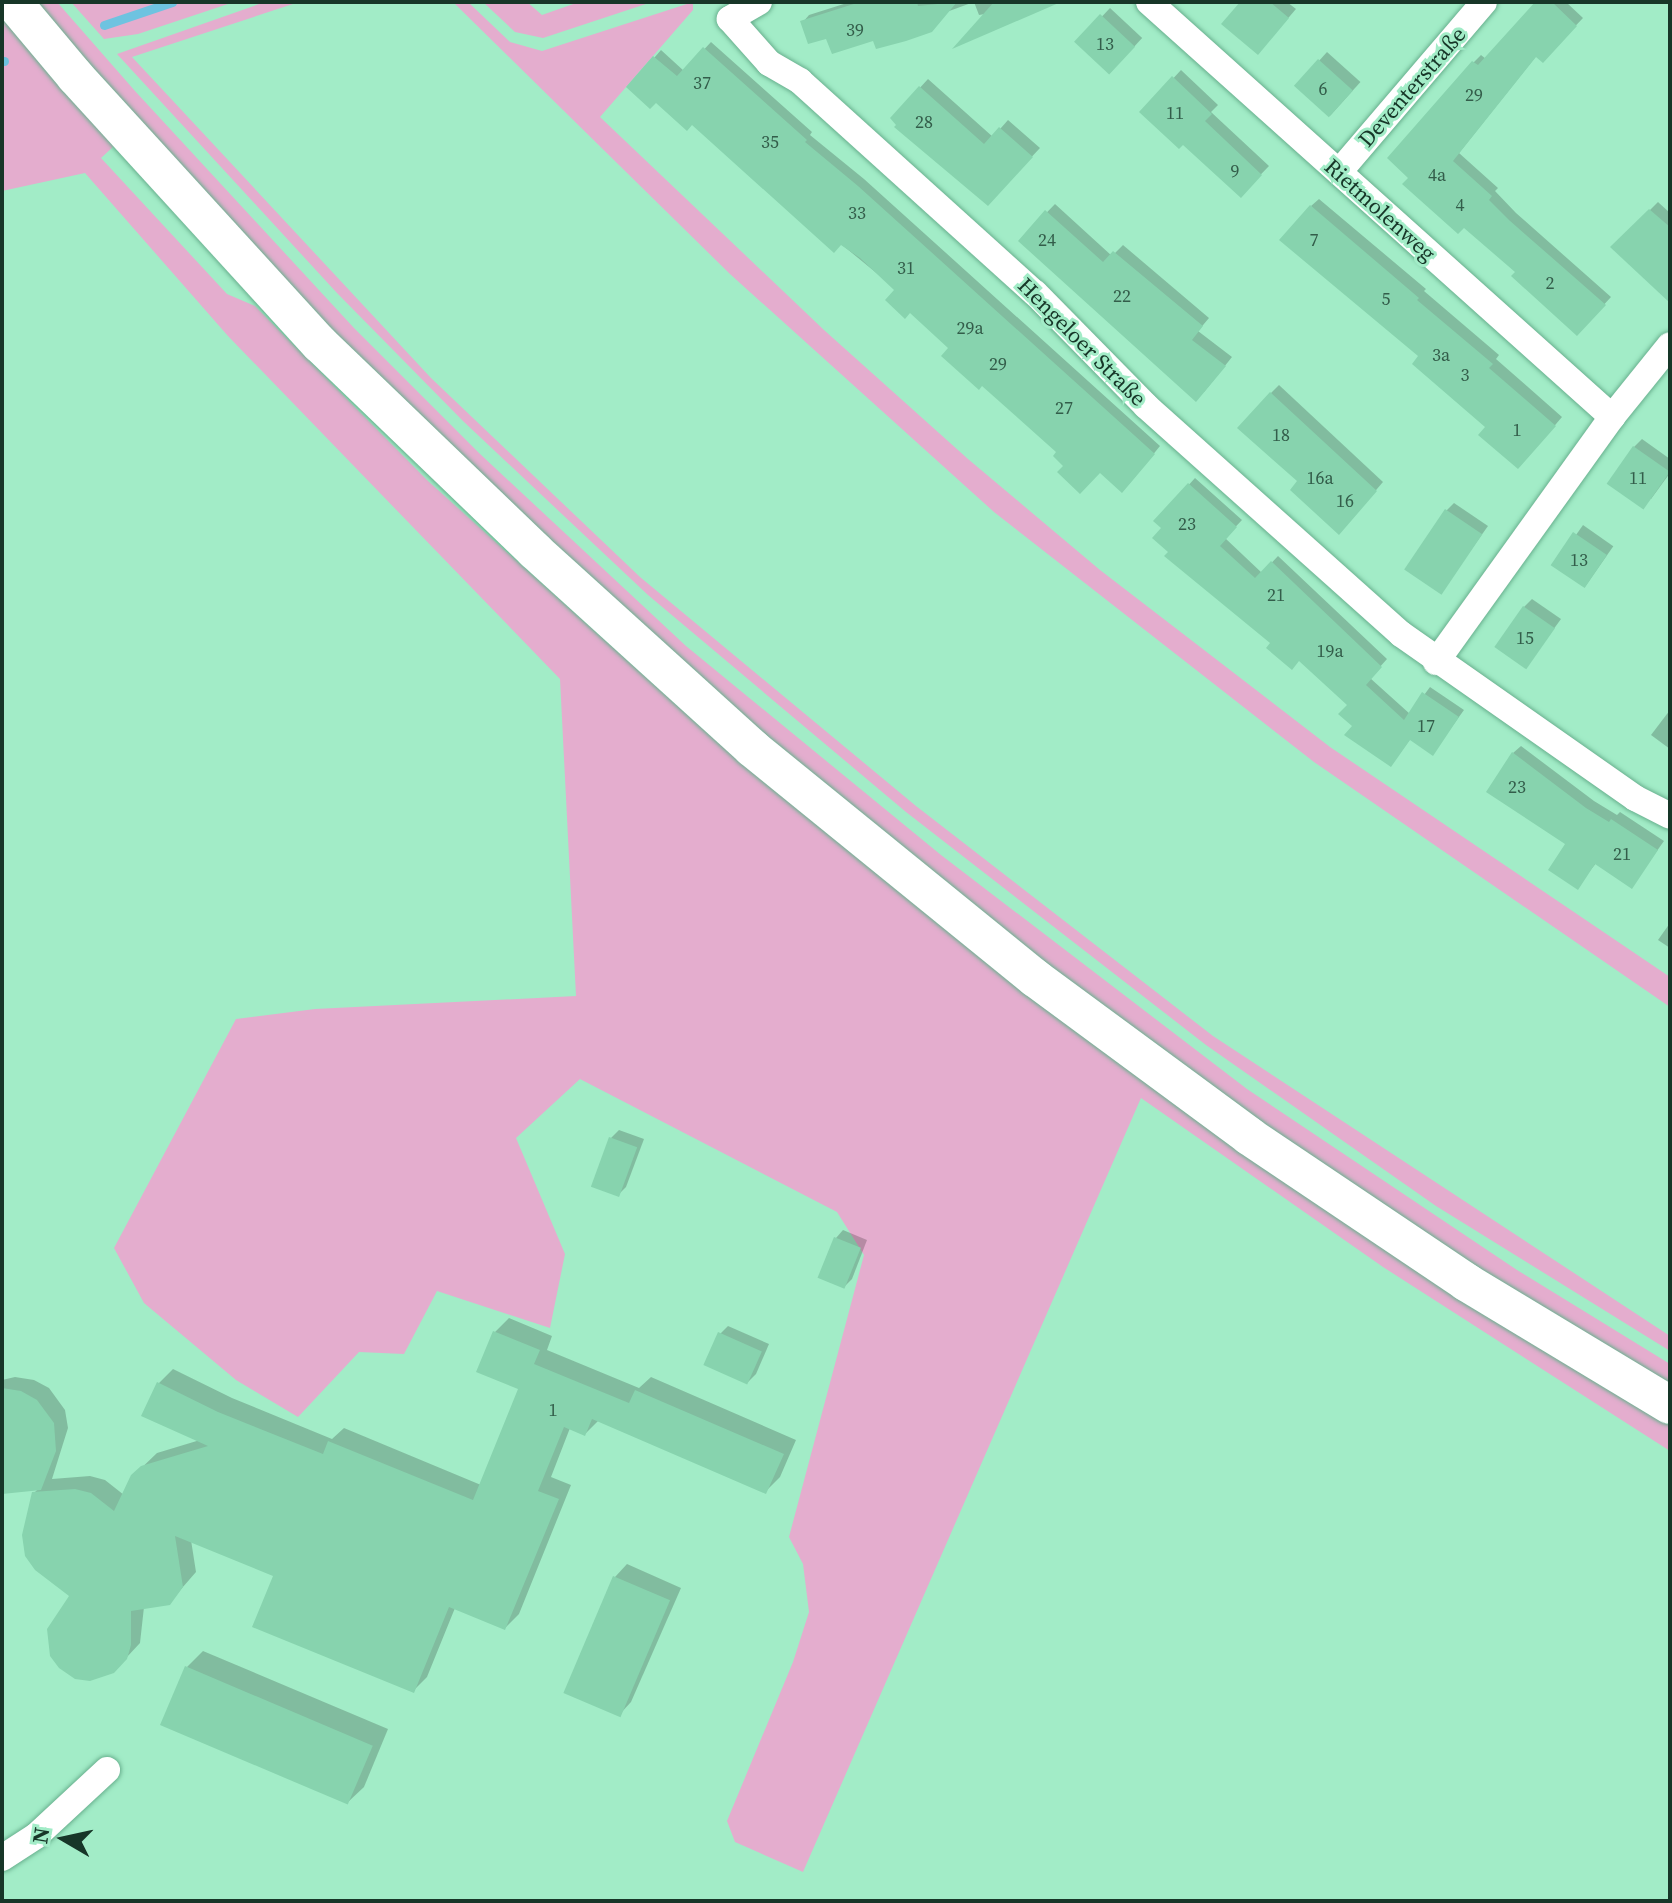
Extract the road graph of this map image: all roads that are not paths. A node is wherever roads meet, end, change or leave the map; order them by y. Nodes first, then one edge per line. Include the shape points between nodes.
1 (13, 2) edge
2 (759, 2) edge
3 (1149, 2) edge
4 (1484, 2) edge
5 (1339, 172) junction
6 (1670, 345) edge
7 (1612, 417) junction
8 (1436, 662) junction
9 (1670, 816) edge
10 (1670, 1405) edge
11 (107, 1770) dead end
12 (2, 1858) edge

1 - 10 main road via 320,344 535,551 752,748 1035,978 1249,1136 1466,1282
2 - 8 street, Hengeloer Straße via 730,19 769,63 800,81 1035,293 1146,406
3 - 5 street, Rietmolenweg
4 - 5 street, Deventerstraße
5 - 7 street, Rietmolenweg
6 - 7 street
7 - 8 street
8 - 9 street, Hengeloer Straße via 1635,798
11 - 12 street via 36,1836

